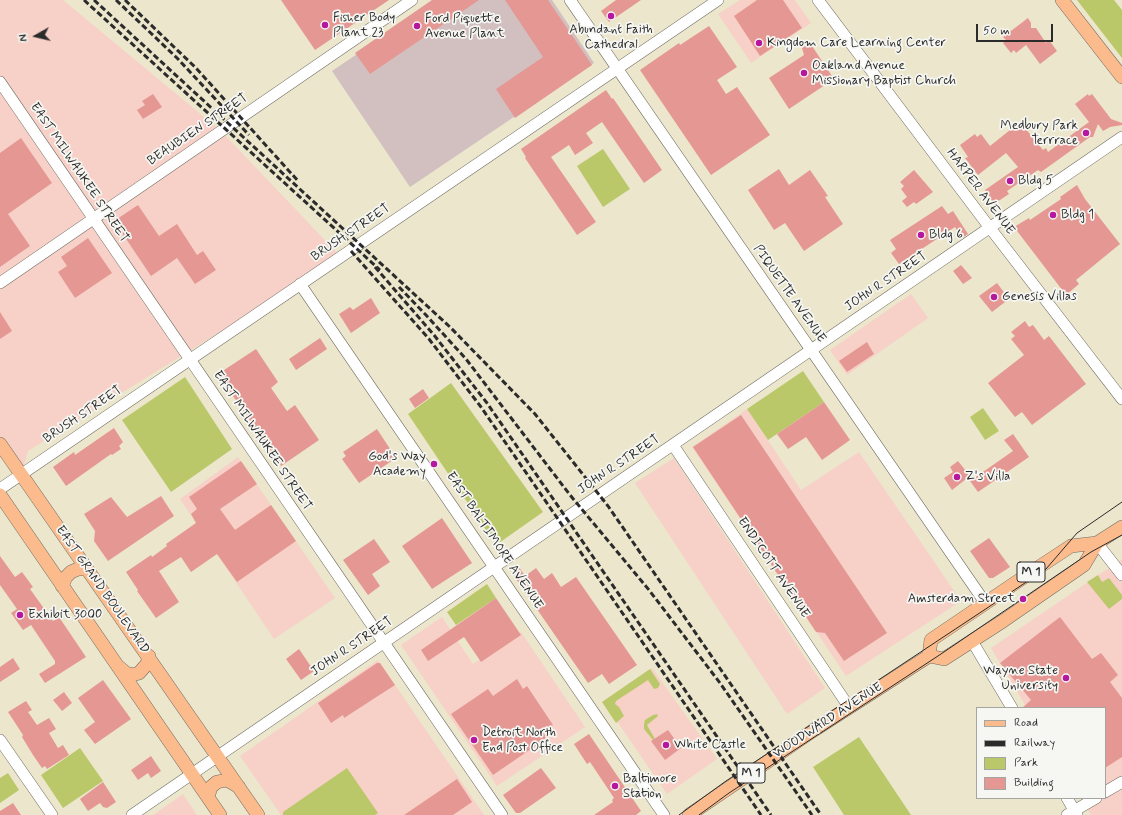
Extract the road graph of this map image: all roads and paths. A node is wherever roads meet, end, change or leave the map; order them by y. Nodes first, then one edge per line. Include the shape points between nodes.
1 (412, 0) edge
2 (570, 0) edge
3 (718, 0) edge
4 (818, 0) edge
5 (1062, 0) edge
6 (617, 69) junction
7 (1122, 77) edge
8 (0, 82) edge
9 (1122, 137) edge
10 (94, 219) junction
11 (990, 228) junction
12 (0, 283) edge
13 (300, 284) junction
14 (810, 351) junction
15 (190, 360) junction
16 (1122, 399) edge
17 (0, 444) edge
18 (673, 445) junction
19 (21, 475) junction
20 (0, 489) edge
21 (0, 495) edge
22 (1122, 527) edge
23 (1097, 543) junction
24 (495, 567) junction
25 (87, 569) junction
26 (1122, 575) edge
27 (62, 586) junction
28 (986, 604) junction
29 (972, 641) junction
30 (383, 643) junction
31 (149, 656) junction
32 (929, 656) junction
33 (117, 664) junction
34 (849, 707) junction
35 (1011, 707) edge
36 (0, 740) edge
37 (218, 756) junction
38 (192, 774) junction
39 (1122, 782) edge
40 (239, 787) junction
41 (1106, 791) edge
42 (208, 797) junction
43 (1067, 799) edge
44 (1095, 799) edge
45 (1073, 814) edge
46 (52, 815) edge
47 (132, 815) edge
48 (220, 815) edge
49 (258, 815) edge
50 (502, 815) edge
51 (664, 815) edge
52 (689, 815) edge

1 - 10 street, BEAUBIEN STREET
2 - 6 street, PIQUETTE AVENUE
3 - 6 street, BRUSH STREET
4 - 11 street, HARPER AVENUE
5 - 7 main road
6 - 13 street, BRUSH STREET
6 - 14 street, PIQUETTE AVENUE
8 - 10 street, EAST MILWAUKEE STREET
9 - 11 street, JOHN R STREET
10 - 12 street, BEAUBIEN STREET
10 - 15 street, EAST MILWAUKEE STREET
11 - 14 street, JOHN R STREET
11 - 16 street, HARPER AVENUE
13 - 15 street, BRUSH STREET
13 - 24 street, EAST BALTIMORE AVENUE
14 - 18 street, JOHN R STREET
14 - 28 street, PIQUETTE AVENUE
15 - 19 street, BRUSH STREET
15 - 30 street, EAST MILWAUKEE STREET
17 - 19 main road, EAST GRAND BOULEVARD
18 - 24 street, JOHN R STREET
18 - 34 street, ENDICOTT AVENUE
19 - 20 street, BRUSH STREET
19 - 25 main road, EAST GRAND BOULEVARD
21 - 27 main road
22 - 23 main road, M 1
23 - 26 street
23 - 28 main road, M 1 via 1071,546
23 - 29 main road, M 1 via 1084,565
24 - 30 street, JOHN R STREET
24 - 51 street, EAST BALTIMORE AVENUE
25 - 27 main road via 71,572
25 - 31 main road, EAST GRAND BOULEVARD
27 - 33 main road
28 - 32 main road, M 1 via 931,640
29 - 32 main road, M 1 via 944,659
29 - 35 street
30 - 37 street, JOHN R STREET
30 - 50 street, EAST MILWAUKEE STREET
31 - 33 main road via 147,664 139,673 132,675
31 - 37 main road, EAST GRAND BOULEVARD
32 - 34 main road, WOODWARD AVENUE / M 1
33 - 38 main road
34 - 52 main road, WOODWARD AVENUE / M 1
36 - 46 street
37 - 38 street, JOHN R STREET
37 - 40 main road, EAST GRAND BOULEVARD
38 - 42 main road
38 - 47 street, JOHN R STREET
39 - 41 street
40 - 42 main road via 227,780 218,782 212,787
40 - 49 main road, EAST GRAND BOULEVARD
42 - 48 main road
43 - 45 street
44 - 45 street

